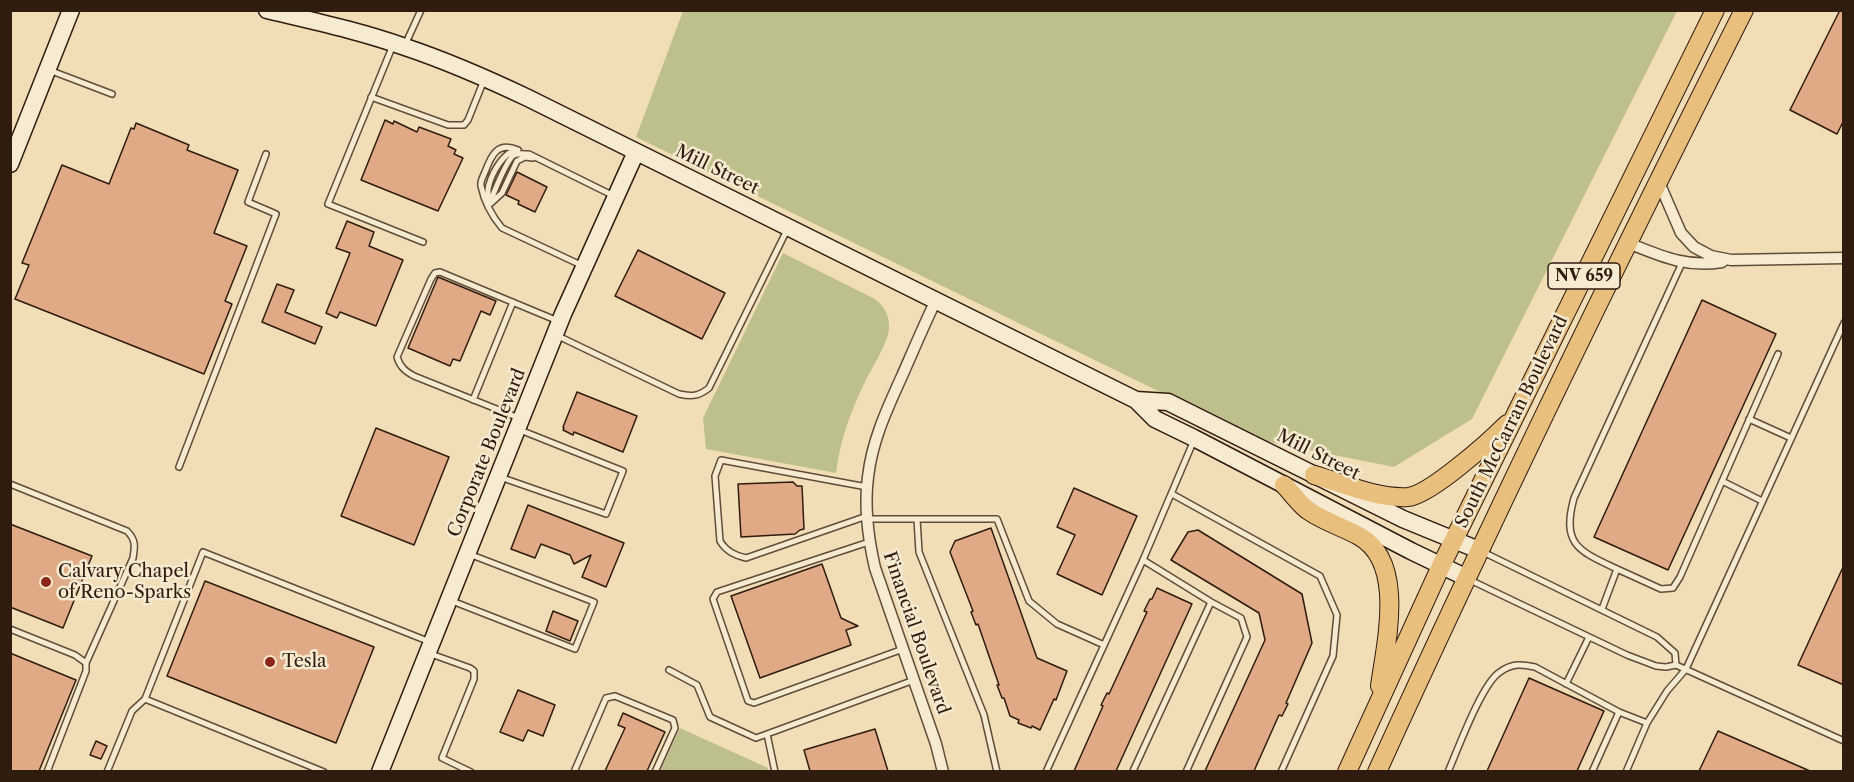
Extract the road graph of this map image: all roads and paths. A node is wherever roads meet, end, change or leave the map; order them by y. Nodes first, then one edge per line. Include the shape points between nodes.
1 (71, 10) edge
2 (267, 10) edge
3 (421, 10) edge
4 (1715, 10) edge
5 (1744, 10) edge
6 (285, 12) edge
7 (399, 45) junction
8 (48, 69) junction
9 (485, 78) junction
10 (112, 94) dead end
11 (371, 97) junction
12 (518, 150) junction
13 (636, 152) junction
14 (526, 153) junction
15 (266, 154) dead end
16 (535, 158) junction
17 (10, 164) edge
18 (1658, 180) junction
19 (615, 197) junction
20 (489, 205) junction
21 (788, 227) junction
22 (423, 242) dead end
23 (1628, 243) junction
24 (1844, 258) edge
25 (1731, 260) junction
26 (1682, 262) junction
27 (584, 267) junction
28 (936, 300) junction
29 (513, 302) junction
30 (1844, 323) edge
31 (557, 328) junction
32 (1778, 354) dead end
33 (473, 399) junction
34 (1136, 400) junction
35 (1518, 411) junction
36 (1749, 419) junction
37 (519, 424) junction
38 (1194, 438) junction
39 (1791, 438) junction
40 (179, 467) dead end
41 (1314, 475) junction
42 (499, 476) junction
43 (1722, 481) junction
44 (10, 484) edge
45 (1284, 485) junction
46 (867, 487) junction
47 (1172, 494) junction
48 (1762, 501) junction
49 (867, 517) junction
50 (917, 519) junction
51 (1454, 541) junction
52 (869, 542) junction
53 (1481, 551) junction
54 (468, 553) junction
55 (1143, 560) junction
56 (1441, 566) junction
57 (1617, 569) junction
58 (1467, 578) junction
59 (449, 600) junction
60 (1211, 602) junction
61 (1602, 609) junction
62 (10, 629) edge
63 (1589, 637) junction
64 (1104, 645) junction
65 (430, 648) junction
66 (903, 649) junction
67 (86, 663) junction
68 (1676, 665) junction
69 (1686, 669) junction
70 (669, 670) dead end
71 (914, 680) junction
72 (1566, 684) junction
73 (145, 699) junction
74 (1377, 706) junction
75 (1619, 712) junction
76 (1647, 723) junction
77 (767, 734) junction
78 (1844, 741) edge
79 (46, 771) edge
80 (107, 771) edge
81 (324, 771) edge
82 (380, 771) edge
83 (471, 771) edge
84 (574, 771) edge
85 (655, 771) edge
86 (775, 771) edge
87 (943, 771) edge
88 (997, 771) edge
89 (1046, 771) edge
90 (1135, 771) edge
91 (1186, 771) edge
92 (1281, 771) edge
93 (1347, 771) edge
94 (1377, 771) edge
95 (1448, 771) edge
96 (1592, 771) edge
97 (1626, 771) edge

1 - 8 main road
2 - 6 main road, Mill Street
3 - 7 lane
4 - 35 main road, South McCarran Boulevard / NV 659
5 - 18 main road, South McCarran Boulevard / NV 659
6 - 7 main road, Mill Street
7 - 9 main road, Mill Street
7 - 11 lane
8 - 10 lane
8 - 17 main road
9 - 11 lane via 464,125 448,125
9 - 13 main road, Mill Street
11 - 22 lane via 328,204
12 - 14 lane
12 - 20 lane via 507,153 497,169 488,187
12 - 20 lane via 504,147 490,158 481,181
13 - 19 main road, Corporate Boulevard
13 - 21 main road, Mill Street
14 - 16 lane
14 - 20 lane via 511,157
15 - 40 lane via 248,202 276,214
16 - 19 lane
16 - 20 lane via 516,161 502,193
18 - 23 main road, South McCarran Boulevard / NV 659
18 - 25 street via 1676,225 1687,241 1702,252
19 - 27 main road, Corporate Boulevard
20 - 27 lane via 502,228
21 - 28 main road, Mill Street
21 - 31 lane via 709,388 700,394 680,394
23 - 26 street
23 - 53 main road, South McCarran Boulevard / NV 659
24 - 25 street
25 - 26 street via 1710,264
26 - 57 lane via 1570,513 1569,527 1577,547
27 - 31 main road, Corporate Boulevard
28 - 34 main road, Mill Street
28 - 46 street, Financial Boulevard via 881,422
29 - 31 lane
29 - 33 lane
29 - 33 lane via 448,274 435,273 397,357 403,369 414,376
30 - 39 lane
31 - 37 main road, Corporate Boulevard
32 - 36 lane
33 - 37 lane
34 - 38 main road, Mill Street via 1155,419
34 - 41 main road, Mill Street via 1168,402
35 - 41 main road via 1465,461 1411,497 1388,496
35 - 51 main road, South McCarran Boulevard / NV 659
36 - 39 lane
36 - 43 lane
37 - 42 main road, Corporate Boulevard
37 - 42 lane via 623,471 606,514
38 - 45 main road, Mill Street
38 - 47 lane
39 - 48 lane
41 - 51 main road, Mill Street
42 - 54 main road, Corporate Boulevard
43 - 48 lane
43 - 57 lane via 1673,588 1661,589
44 - 67 lane via 127,531 133,537 133,558
45 - 56 main road, Mill Street
45 - 74 main road via 1308,511 1361,537 1384,563 1390,598
46 - 49 street, Financial Boulevard
46 - 49 lane via 721,460 715,476 720,542 724,549 738,556 746,558
47 - 55 lane
47 - 92 lane via 1320,576 1337,615 1333,656
48 - 69 lane
49 - 50 lane
49 - 52 street, Financial Boulevard
50 - 64 lane via 997,519 1029,601 1057,624
50 - 88 lane via 919,552 984,715
51 - 53 main road, Mill Street
51 - 56 main road, South McCarran Boulevard / NV 659
52 - 66 street, Financial Boulevard
52 - 66 lane via 717,592 713,598 748,701 754,703
53 - 58 main road, South McCarran Boulevard / NV 659
53 - 61 lane
54 - 59 main road, Corporate Boulevard
54 - 59 lane via 594,602 591,611 575,649
55 - 60 lane
55 - 64 lane
56 - 58 main road, Mill Street
56 - 74 main road, South McCarran Boulevard / NV 659
57 - 61 lane
58 - 63 lane
58 - 94 main road, South McCarran Boulevard / NV 659
59 - 65 main road, Corporate Boulevard
60 - 90 lane
60 - 91 lane via 1241,618 1247,637
61 - 68 lane via 1657,637 1675,653
62 - 67 lane
63 - 68 lane via 1641,661 1666,667
63 - 72 lane
64 - 89 lane
65 - 73 lane via 203,552
65 - 82 main road, Corporate Boulevard
65 - 83 lane via 474,671 442,759
66 - 71 street, Financial Boulevard
67 - 79 lane
68 - 69 lane
69 - 76 lane via 1666,691
69 - 78 lane
70 - 77 lane via 697,685 710,717 756,738
71 - 77 lane
71 - 87 street, Financial Boulevard
72 - 75 lane
72 - 95 lane via 1520,663 1499,672 1484,691
73 - 80 lane via 132,711
73 - 81 lane
74 - 93 main road, South McCarran Boulevard / NV 659
75 - 76 lane
75 - 96 lane
76 - 97 lane
77 - 86 lane
84 - 85 lane via 606,698 615,696 672,720 675,728

